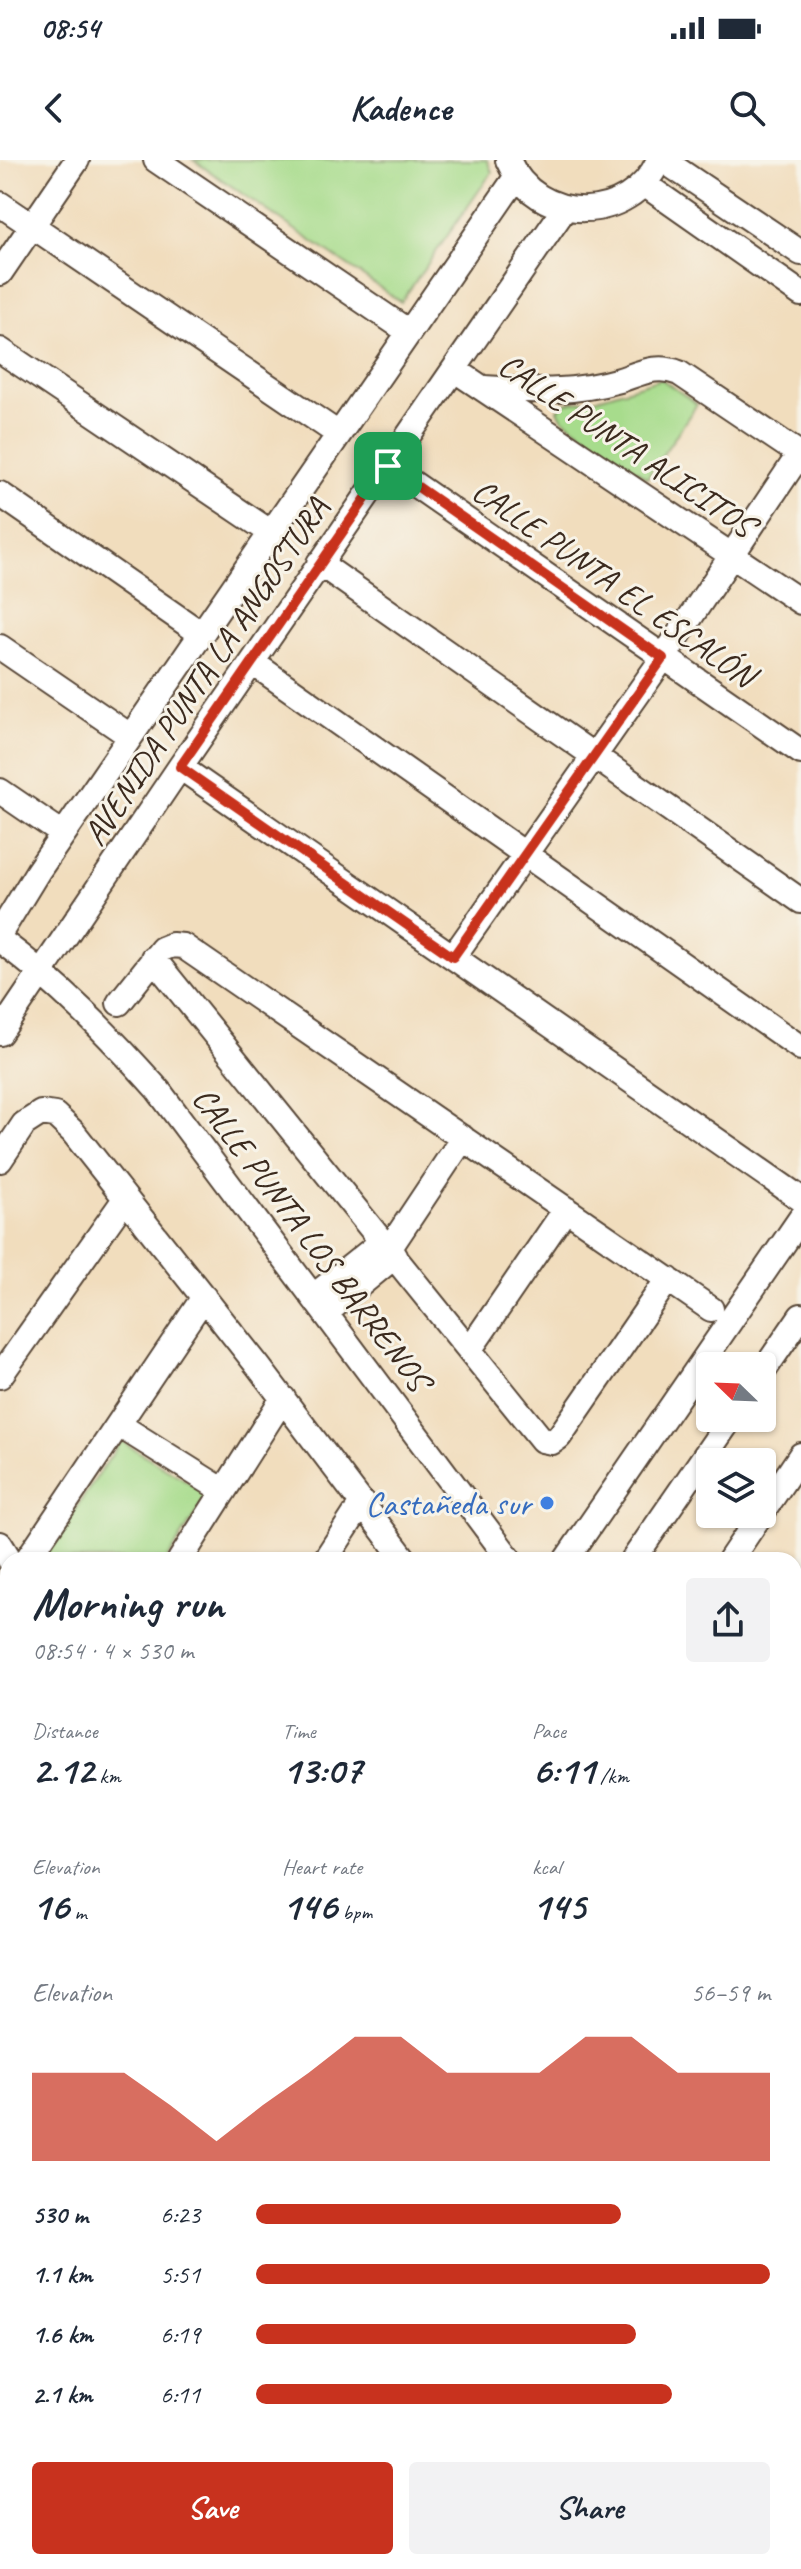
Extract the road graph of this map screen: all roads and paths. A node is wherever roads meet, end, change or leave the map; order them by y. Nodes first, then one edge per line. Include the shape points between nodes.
1 (77, 160) edge
2 (156, 160) edge
3 (661, 160) edge
4 (512, 168) edge
5 (644, 184) junction
6 (0, 204) edge
7 (565, 208) junction
8 (31, 226) junction
9 (801, 253) edge
10 (0, 273) edge
11 (801, 294) edge
12 (409, 332) junction
13 (0, 350) edge
14 (455, 370) junction
15 (483, 387) junction
16 (337, 433) junction
17 (801, 454) edge
18 (388, 466) junction
19 (0, 494) edge
20 (270, 532) junction
21 (733, 556) junction
22 (319, 563) junction
23 (801, 602) edge
24 (200, 633) junction
25 (0, 647) edge
26 (663, 658) junction
27 (253, 663) junction
28 (130, 736) junction
29 (801, 752) edge
30 (595, 757) junction
31 (180, 767) junction
32 (0, 791) edge
33 (63, 834) junction
34 (525, 855) junction
35 (801, 901) edge
36 (0, 933) edge
37 (0, 940) edge
38 (453, 957) junction
39 (153, 958) junction
40 (42, 972) junction
41 (119, 1003) dead end
42 (0, 1033) edge
43 (801, 1048) edge
44 (463, 1138) junction
45 (0, 1160) edge
46 (125, 1199) junction
47 (801, 1199) edge
48 (566, 1209) junction
49 (801, 1218) edge
50 (389, 1249) junction
51 (668, 1279) junction
52 (204, 1297) junction
53 (320, 1304) junction
54 (711, 1309) dead end
55 (801, 1316) edge
56 (470, 1349) junction
57 (776, 1353) edge
58 (0, 1376) edge
59 (283, 1398) junction
60 (119, 1425) junction
61 (721, 1432) edge
62 (801, 1455) edge
63 (794, 1482) edge
64 (224, 1491) junction
65 (776, 1500) edge
66 (362, 1503) junction
67 (752, 1528) edge
68 (32, 1552) edge
69 (185, 1552) edge
70 (330, 1552) edge
71 (399, 1552) edge
72 (504, 1552) edge
73 (571, 1552) edge
74 (639, 1552) edge
75 (736, 1552) edge

1 - 8 street
2 - 12 street
3 - 5 street
3 - 9 street
4 - 7 street via 543,200
4 - 12 street, AVENIDA PUNTA LA ANGOSTURA
5 - 7 street via 603,208
5 - 11 street
6 - 8 street
7 - 14 street, AVENIDA PUNTA LA ANGOSTURA
8 - 10 street
8 - 16 street
12 - 16 street, AVENIDA PUNTA LA ANGOSTURA
13 - 20 street
14 - 15 street, CALLE PUNTA ALICITOS
14 - 18 street, AVENIDA PUNTA LA ANGOSTURA
15 - 17 street via 578,390 667,368
15 - 21 street, CALLE PUNTA ALICITOS
16 - 20 street, AVENIDA PUNTA LA ANGOSTURA
17 - 21 street
18 - 22 street, AVENIDA PUNTA LA ANGOSTURA
18 - 26 street, CALLE PUNTA EL ESCALÓN
19 - 24 street
20 - 24 street, AVENIDA PUNTA LA ANGOSTURA
21 - 23 street, CALLE PUNTA ALICITOS
21 - 26 street
22 - 27 street, AVENIDA PUNTA LA ANGOSTURA
22 - 30 street
24 - 28 street, AVENIDA PUNTA LA ANGOSTURA
25 - 28 street
26 - 29 street, CALLE PUNTA EL ESCALÓN
26 - 30 street
27 - 31 street, AVENIDA PUNTA LA ANGOSTURA
27 - 34 street
28 - 33 street, AVENIDA PUNTA LA ANGOSTURA
30 - 34 street
30 - 35 street
31 - 38 street
31 - 40 street, AVENIDA PUNTA LA ANGOSTURA
32 - 33 street
33 - 36 street, AVENIDA PUNTA LA ANGOSTURA
34 - 38 street
34 - 43 street
37 - 40 street
38 - 47 street
39 - 41 street
39 - 44 street via 172,945 183,946
39 - 50 street
40 - 42 street, AVENIDA PUNTA LA ANGOSTURA
40 - 53 street, CALLE PUNTA LOS BARRENOS via 158,1090
44 - 48 street
44 - 50 street
45 - 46 street via 24,1124 41,1113 55,1115
46 - 52 street
46 - 58 street
48 - 51 street
48 - 56 street
49 - 73 street
50 - 53 street
50 - 56 street
51 - 54 street
51 - 56 street via 552,1442 542,1440
52 - 59 street
52 - 60 street
53 - 72 street, CALLE PUNTA LOS BARRENOS
55 - 57 street
59 - 64 street
59 - 66 street
60 - 64 street
60 - 68 street
61 - 74 street
62 - 63 street
63 - 65 street
64 - 69 street
66 - 70 street
66 - 71 street
67 - 75 street

